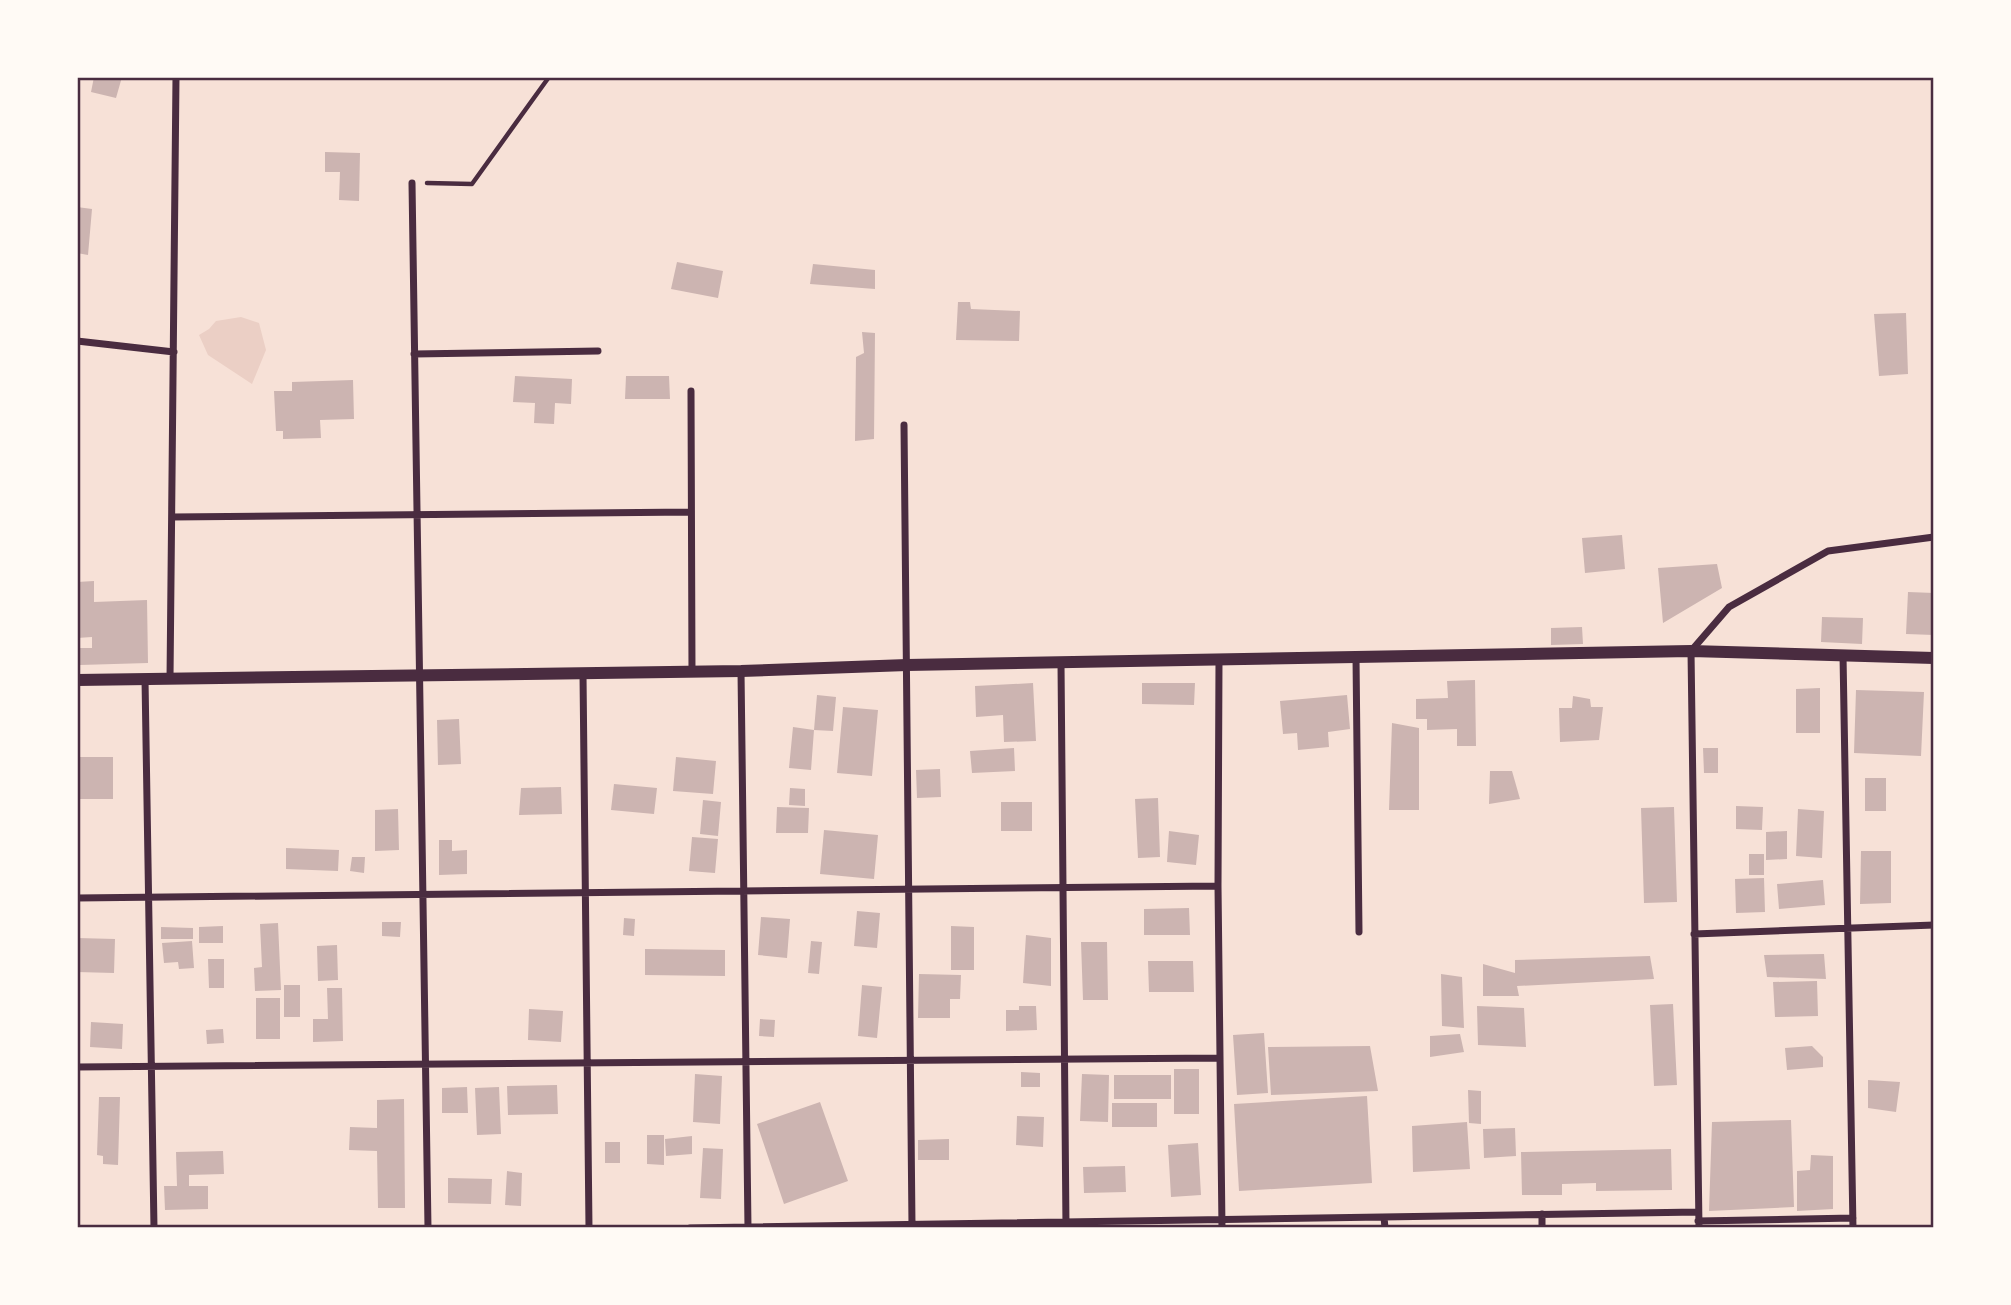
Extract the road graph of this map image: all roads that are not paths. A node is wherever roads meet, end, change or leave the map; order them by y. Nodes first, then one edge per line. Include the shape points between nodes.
1 (176, 77) edge
2 (412, 183) road end
3 (77, 341) edge
4 (598, 351) dead end
5 (174, 352) junction
6 (414, 354) junction
7 (691, 391) dead end
8 (904, 425) dead end
9 (691, 512) junction
10 (417, 514) junction
11 (172, 517) junction
12 (1934, 537) edge
13 (1691, 651) junction
14 (1843, 655) junction
15 (1356, 657) junction
16 (1934, 658) edge
17 (1219, 660) junction
18 (1061, 663) junction
19 (906, 665) junction
20 (691, 671) junction
21 (741, 671) junction
22 (583, 674) junction
23 (420, 676) junction
24 (145, 679) junction
25 (170, 679) junction
26 (77, 680) edge
27 (1218, 886) junction
28 (1063, 888) junction
29 (909, 889) junction
30 (744, 891) junction
31 (585, 893) junction
32 (423, 895) junction
33 (77, 898) edge
34 (148, 898) junction
35 (1934, 925) edge
36 (1848, 928) junction
37 (1359, 932) dead end
38 (1695, 934) junction
39 (1220, 1058) junction
40 (1065, 1059) junction
41 (910, 1060) junction
42 (746, 1062) junction
43 (588, 1063) junction
44 (425, 1065) junction
45 (150, 1066) junction
46 (77, 1067) edge
47 (1698, 1212) junction
48 (1542, 1214) junction
49 (1384, 1217) junction
50 (1853, 1218) junction
51 (1222, 1219) junction
52 (1066, 1225) edge
53 (1698, 1225) edge
54 (912, 1226) edge
55 (748, 1227) edge
56 (154, 1228) edge
57 (428, 1228) edge
58 (589, 1228) edge
59 (690, 1228) edge
60 (1222, 1228) edge
61 (1384, 1228) edge
62 (1542, 1228) edge
63 (1853, 1228) edge

1 - 5 street
2 - 6 street
3 - 5 street
4 - 6 street
5 - 11 street
6 - 10 street
7 - 9 street
8 - 19 street
9 - 10 street
9 - 20 street
10 - 11 street
10 - 23 street
11 - 25 street
12 - 13 street via 1828,551 1729,607
13 - 14 street
13 - 15 street
13 - 38 street
14 - 16 street
14 - 36 street
15 - 17 street
15 - 37 street
17 - 18 street
17 - 27 street
18 - 19 street
18 - 28 street
19 - 21 street
19 - 29 street
20 - 21 street
20 - 22 street
21 - 30 street
22 - 23 street
22 - 31 street
23 - 25 street
23 - 32 street
24 - 25 street
24 - 26 street
24 - 34 street
27 - 28 street
27 - 39 street
28 - 29 street
28 - 40 street
29 - 30 street
29 - 41 street
30 - 31 street
30 - 42 street
31 - 32 street
31 - 43 street
32 - 34 street
32 - 44 street
33 - 34 street
34 - 45 street
35 - 36 street
36 - 38 street
36 - 50 street
38 - 47 street
39 - 40 street
39 - 51 street
40 - 41 street
40 - 52 street
41 - 42 street
41 - 54 street
42 - 43 street
42 - 55 street
43 - 44 street
43 - 58 street
44 - 45 street
44 - 57 street
45 - 46 street
45 - 56 street
47 - 48 street
47 - 53 street
48 - 49 street
48 - 62 street
49 - 51 street
49 - 61 street
50 - 53 street
50 - 63 street
51 - 52 street
51 - 60 street
52 - 54 street
54 - 55 street
55 - 59 street

